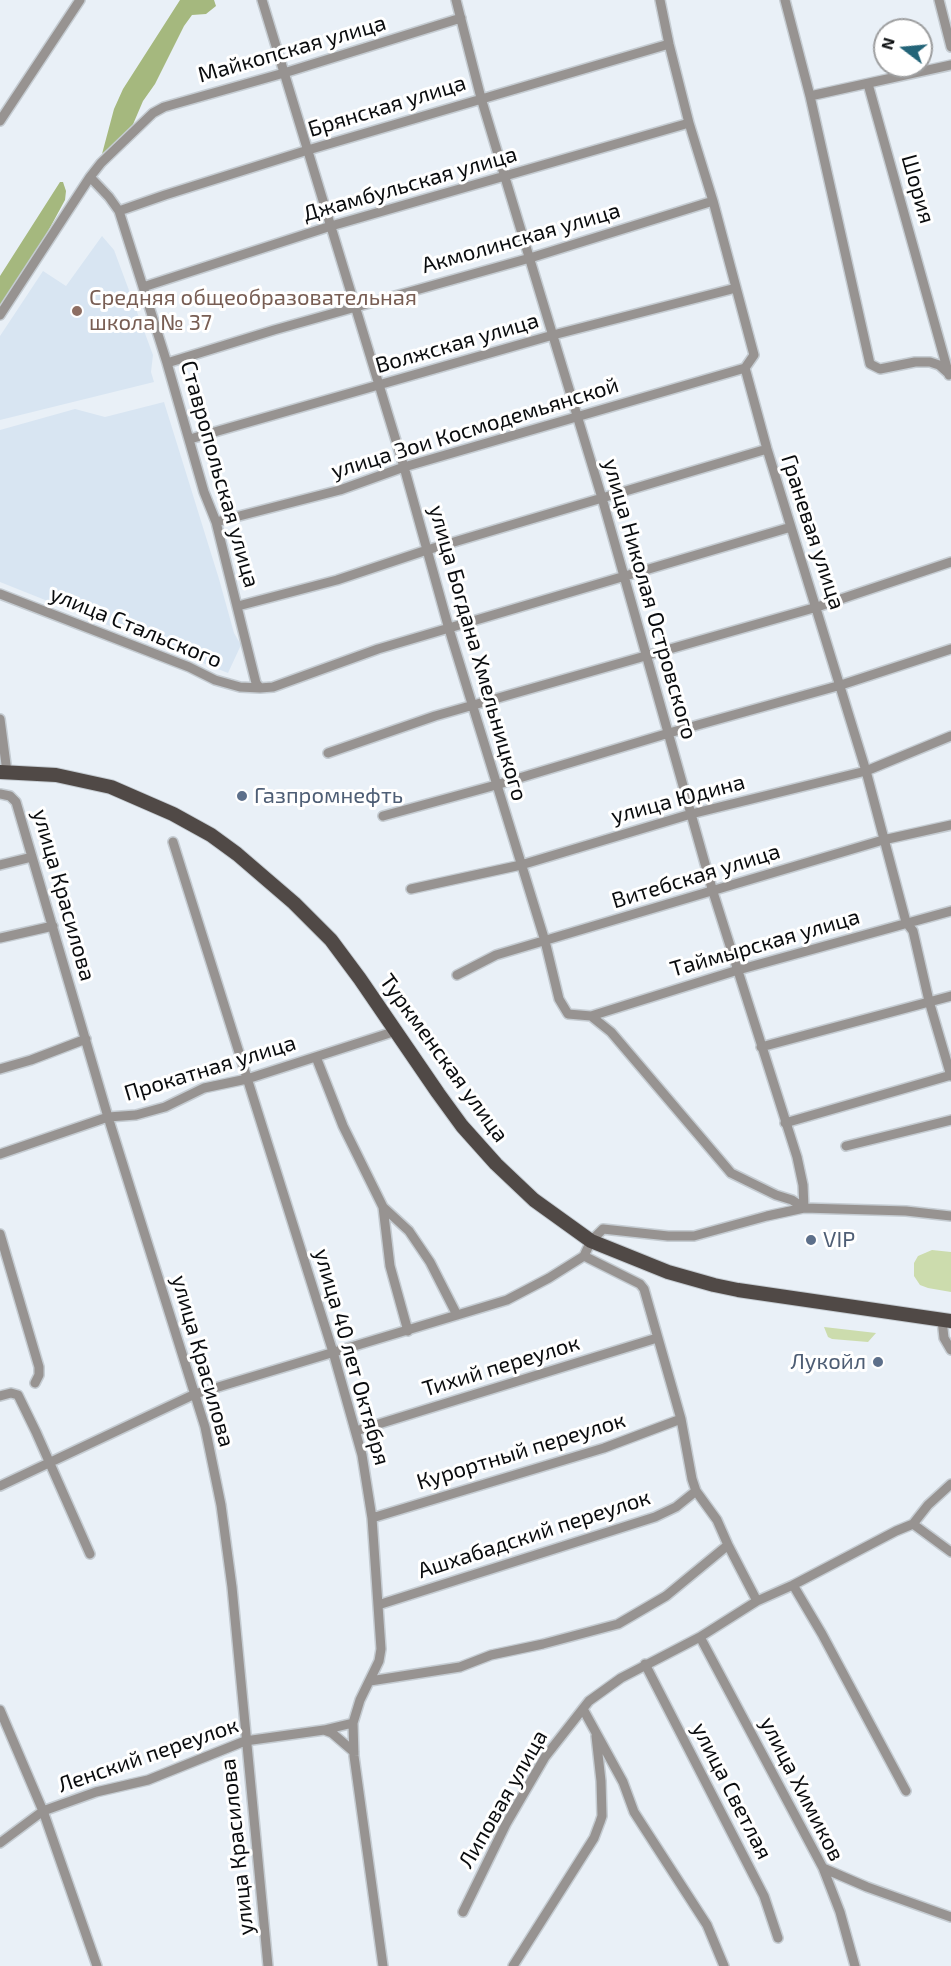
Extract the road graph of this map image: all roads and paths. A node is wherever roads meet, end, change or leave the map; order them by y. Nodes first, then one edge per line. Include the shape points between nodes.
1 (80, 0) edge
2 (262, 0) edge
3 (456, 0) edge
4 (660, 0) edge
5 (785, 0) edge
6 (939, 0) edge
7 (461, 18) junction
8 (669, 44) junction
9 (951, 46) edge
10 (951, 65) edge
11 (284, 73) junction
12 (868, 84) junction
13 (810, 96) junction
14 (482, 98) junction
15 (0, 121) edge
16 (689, 123) junction
17 (308, 150) junction
18 (505, 176) junction
19 (90, 177) junction
20 (713, 201) junction
21 (119, 211) junction
22 (331, 226) junction
23 (530, 258) junction
24 (143, 287) junction
25 (736, 288) junction
26 (354, 307) junction
27 (0, 315) edge
28 (553, 335) junction
29 (167, 363) junction
30 (744, 368) junction
31 (950, 375) edge
32 (380, 386) junction
33 (577, 416) junction
34 (189, 439) junction
35 (767, 449) junction
36 (404, 467) junction
37 (602, 498) junction
38 (216, 522) junction
39 (790, 527) junction
40 (427, 550) junction
41 (951, 562) edge
42 (622, 577) junction
43 (0, 594) edge
44 (238, 606) junction
45 (817, 607) junction
46 (449, 629) junction
47 (951, 649) edge
48 (646, 654) junction
49 (841, 685) junction
50 (260, 688) junction
51 (473, 706) junction
52 (0, 718) edge
53 (669, 733) junction
54 (951, 736) edge
55 (328, 753) dead end
56 (866, 771) junction
57 (3, 772) edge
58 (496, 785) junction
59 (0, 794) edge
60 (691, 814) junction
61 (383, 816) dead end
62 (951, 825) edge
63 (884, 840) junction
64 (173, 842) dead end
65 (32, 857) junction
66 (0, 865) edge
67 (521, 865) junction
68 (411, 889) dead end
69 (713, 892) junction
70 (951, 911) edge
71 (906, 922) junction
72 (53, 926) junction
73 (0, 938) edge
74 (545, 941) junction
75 (738, 970) junction
76 (457, 975) dead end
77 (951, 996) edge
78 (929, 1001) junction
79 (591, 1016) junction
80 (396, 1031) junction
81 (86, 1039) junction
82 (761, 1047) junction
83 (316, 1057) junction
84 (0, 1069) edge
85 (951, 1075) edge
86 (247, 1078) junction
87 (108, 1117) junction
88 (951, 1120) edge
89 (785, 1123) junction
90 (846, 1146) dead end
91 (0, 1154) edge
92 (383, 1207) junction
93 (804, 1208) junction
94 (951, 1216) edge
95 (0, 1234) edge
96 (591, 1241) junction
97 (584, 1256) junction
98 (457, 1316) junction
99 (947, 1321) edge
100 (408, 1331) junction
101 (657, 1338) junction
102 (951, 1350) edge
103 (333, 1352) junction
104 (35, 1383) dead end
105 (195, 1394) junction
106 (0, 1396) edge
107 (681, 1419) junction
108 (356, 1431) junction
109 (49, 1462) junction
110 (951, 1484) edge
111 (0, 1486) edge
112 (696, 1491) junction
113 (372, 1518) junction
114 (913, 1524) junction
115 (728, 1545) junction
116 (951, 1552) edge
117 (90, 1554) dead end
118 (793, 1586) junction
119 (757, 1601) junction
120 (378, 1605) junction
121 (700, 1637) junction
122 (645, 1664) junction
123 (369, 1681) junction
124 (582, 1709) junction
125 (0, 1710) edge
126 (353, 1723) junction
127 (324, 1730) junction
128 (596, 1731) junction
129 (245, 1741) junction
130 (354, 1752) junction
131 (906, 1791) dead end
132 (43, 1811) junction
133 (0, 1843) edge
134 (823, 1869) junction
135 (463, 1912) dead end
136 (951, 1917) edge
137 (778, 1938) dead end
138 (97, 1966) edge
139 (268, 1966) edge
140 (383, 1966) edge
141 (513, 1966) edge
142 (724, 1966) edge
143 (855, 1966) edge

1 - 15 street
2 - 11 street, улица Богдана Хмельницкого
3 - 7 street, улица Николая Островского
4 - 8 street, Граневая улица
5 - 13 street
6 - 9 street
7 - 11 street, Майкопская улица
7 - 14 street, улица Николая Островского
8 - 14 street, Брянская улица
8 - 16 street, Граневая улица
10 - 12 street
11 - 17 street, улица Богдана Хмельницкого
11 - 19 street, Майкопская улица via 164,107 140,124
12 - 13 street
12 - 31 street, Шория
13 - 31 street via 870,364 880,369 930,362
14 - 17 street, Брянская улица
14 - 18 street, улица Николая Островского
16 - 18 street, Джамбульская улица
16 - 20 street, Граневая улица
17 - 21 street, Брянская улица
17 - 22 street, улица Богдана Хмельницкого
18 - 22 street, Джамбульская улица
18 - 23 street, улица Николая Островского
19 - 21 street, Ставропольская улица
19 - 27 street, Майкопская улица
20 - 23 street, Акмолинская улица
20 - 25 street, Граневая улица
21 - 24 street, Ставропольская улица
22 - 24 street, Джамбульская улица
22 - 26 street, улица Богдана Хмельницкого
23 - 26 street, Акмолинская улица
23 - 28 street, улица Николая Островского
24 - 29 street, Ставропольская улица
25 - 28 street, Волжская улица
25 - 30 street, Граневая улица via 754,355
26 - 29 street, Акмолинская улица
26 - 32 street, улица Богдана Хмельницкого
28 - 32 street, Волжская улица
28 - 33 street, улица Николая Островского
29 - 34 street, Ставропольская улица
30 - 33 street, улица Зои Космодемьянской
30 - 35 street, Граневая улица
32 - 34 street, Волжская улица
32 - 36 street, улица Богдана Хмельницкого
33 - 36 street, улица Зои Космодемьянской
33 - 37 street, улица Николая Островского
34 - 38 street, Ставропольская улица
35 - 37 street
35 - 39 street, Граневая улица
36 - 38 street, улица Зои Космодемьянской via 340,490
36 - 40 street, улица Богдана Хмельницкого
37 - 40 street
37 - 42 street, улица Николая Островского
38 - 44 street, Ставропольская улица
39 - 42 street
39 - 45 street, Граневая улица
40 - 44 street via 337,580
40 - 46 street, улица Богдана Хмельницкого
41 - 45 street
42 - 46 street
42 - 48 street, улица Николая Островского
43 - 50 street, улица Стальского via 215,680
44 - 50 street, Ставропольская улица
45 - 48 street
45 - 49 street, Граневая улица
46 - 50 street
46 - 51 street, улица Богдана Хмельницкого
47 - 49 street
48 - 51 street
48 - 53 street, улица Николая Островского
49 - 53 street
49 - 56 street, Граневая улица
51 - 55 street
51 - 58 street, улица Богдана Хмельницкого
52 - 57 street
53 - 58 street
53 - 60 street, улица Николая Островского
54 - 56 street, улица Юдина
56 - 60 street, улица Юдина
56 - 63 street, Граневая улица
57 - 80 main road, Туркменская улица via 56,775 111,787 211,835 264,875 315,923
58 - 61 street
58 - 67 street, улица Богдана Хмельницкого
59 - 65 street, улица Красилова via 16,802
60 - 67 street, улица Юдина
60 - 69 street, улица Николая Островского
62 - 63 street, Витебская улица
63 - 69 street, Витебская улица
63 - 71 street, Граневая улица
64 - 86 street, улица 40 лет Октября
65 - 66 street
65 - 72 street, улица Красилова
67 - 68 street, улица Юдина
67 - 74 street, улица Богдана Хмельницкого
69 - 74 street, Витебская улица
69 - 75 street, улица Николая Островского
70 - 71 street, Таймырская улица
71 - 75 street, Таймырская улица
71 - 78 street, Граневая улица via 913,931
72 - 73 street
72 - 81 street, улица Красилова
74 - 76 street, Витебская улица via 496,956
74 - 79 street, улица Богдана Хмельницкого via 563,1008 568,1014
75 - 79 street, Таймырская улица
75 - 82 street, улица Николая Островского
77 - 78 street
78 - 82 street
78 - 85 street, Граневая улица
79 - 93 street, улица Богдана Хмельницкого via 611,1032 731,1173
80 - 83 street, Прокатная улица
80 - 96 main road, Туркменская улица via 456,1118 496,1164 534,1200
81 - 84 street
81 - 87 street, улица Красилова
82 - 89 street, улица Николая Островского
83 - 86 street, Прокатная улица
83 - 92 street via 343,1126
85 - 89 street
86 - 87 street, Прокатная улица via 204,1088 165,1107
86 - 103 street, улица 40 лет Октября
87 - 91 street, Прокатная улица
87 - 105 street, улица Красилова
88 - 90 street
89 - 93 street, улица Николая Островского via 802,1178
92 - 98 street via 409,1231 430,1262
92 - 100 street via 390,1266
93 - 94 street
93 - 96 street via 694,1236 603,1229
95 - 104 street via 39,1367
96 - 97 street
96 - 99 main road, Туркменская улица via 668,1272 722,1287
97 - 98 street via 507,1299
97 - 101 street via 640,1284
98 - 100 street
99 - 102 street via 944,1338
100 - 103 street
101 - 107 street
101 - 108 street, Тихий переулок
103 - 105 street
103 - 108 street, улица 40 лет Октября
105 - 109 street
105 - 129 street, улица Красилова via 221,1505
106 - 109 street via 18,1395
107 - 112 street
107 - 113 street, Курортный переулок via 604,1448
108 - 113 street, улица 40 лет Октября
109 - 111 street
109 - 117 street
110 - 114 street
112 - 115 street via 717,1520
112 - 120 street, Ашхабадский переулок via 655,1517
113 - 120 street, улица 40 лет Октября
114 - 116 street
114 - 118 street, Липовая улица
115 - 119 street
115 - 123 street via 666,1596 618,1624 491,1655 460,1667
118 - 119 street, Липовая улица
118 - 131 street
119 - 121 street, Липовая улица
120 - 123 street, улица 40 лет Октября via 381,1649
121 - 122 street, Липовая улица
121 - 134 street, улица Химиков
122 - 124 street, Липовая улица via 599,1692
122 - 137 street, улица Светлая via 764,1896
123 - 126 street, улица 40 лет Октября
124 - 128 street
124 - 135 street, Липовая улица via 545,1757 506,1824
125 - 132 street
126 - 127 street, Ленский переулок
126 - 130 street, улица 40 лет Октября
127 - 129 street, Ленский переулок
127 - 130 street
128 - 141 street via 602,1781 600,1822 594,1838
128 - 142 street via 624,1782 634,1812 707,1924
129 - 132 street, Ленский переулок via 148,1780 96,1792
129 - 139 street, улица Красилова
130 - 140 street, улица 40 лет Октября
132 - 133 street, Ленский переулок
132 - 138 street
134 - 136 street
134 - 143 street, улица Химиков

